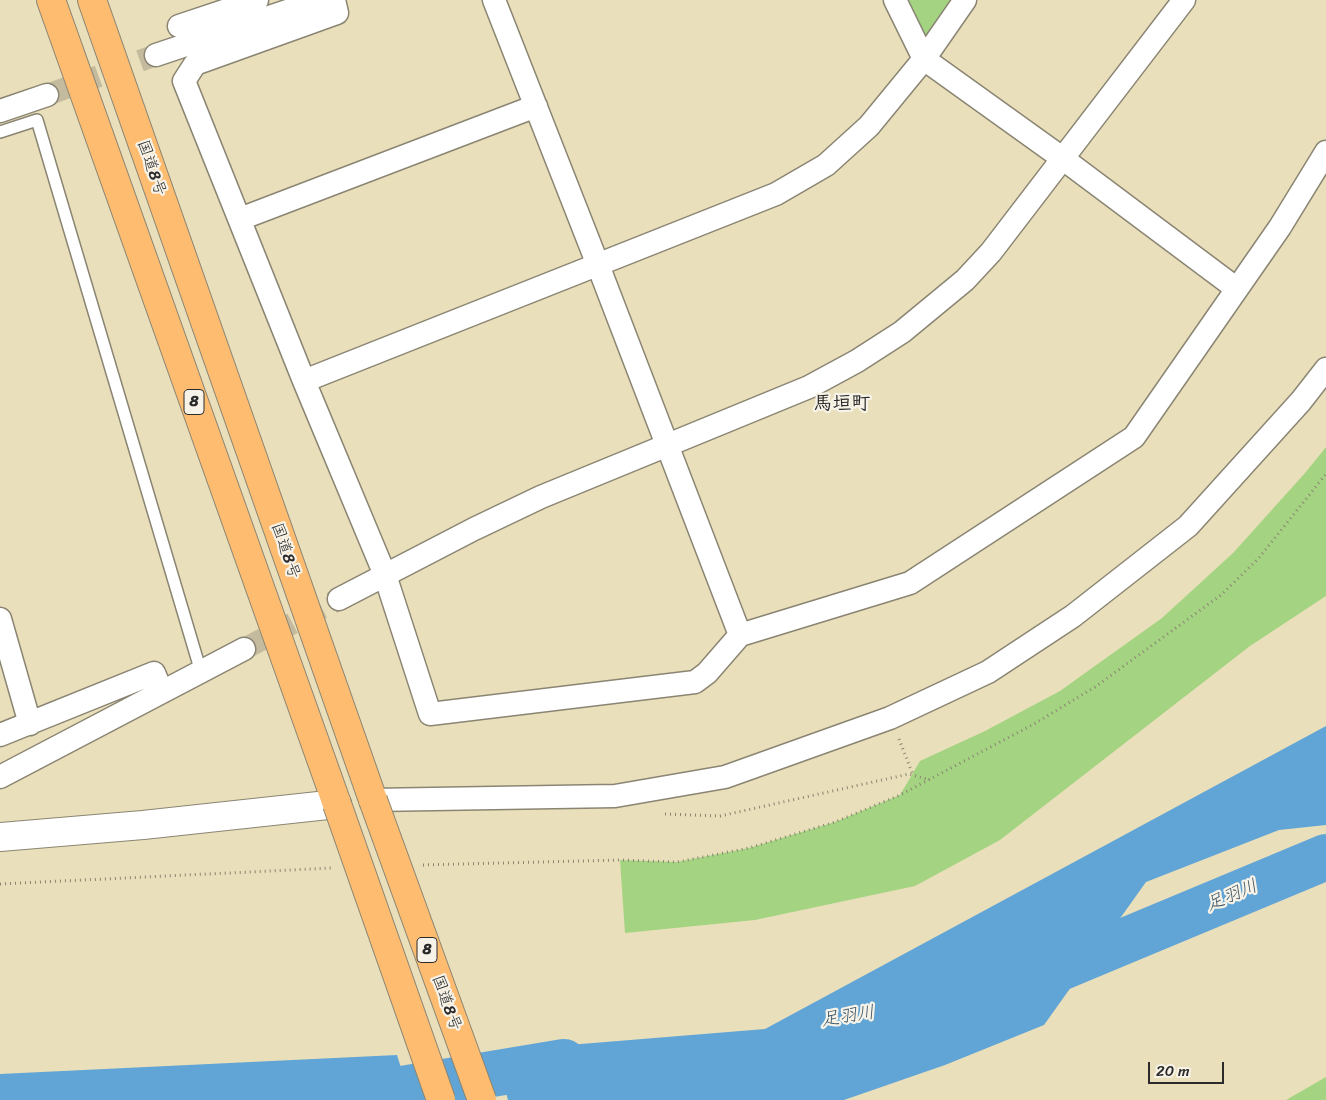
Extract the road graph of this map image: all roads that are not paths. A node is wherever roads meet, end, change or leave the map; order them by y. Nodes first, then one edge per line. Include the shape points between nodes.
1 (51, 0) edge
2 (92, 0) edge
3 (257, 0) edge
4 (320, 0) edge
5 (334, 0) edge
6 (494, 0) edge
7 (895, 0) edge
8 (965, 0) edge
9 (1184, 0) edge
10 (179, 26) dead end
11 (156, 55) tunnel mouth
12 (924, 59) junction
13 (47, 95) tunnel mouth
14 (536, 106) junction
15 (0, 111) edge
16 (0, 132) edge
17 (1326, 152) edge
18 (1062, 158) junction
19 (240, 219) junction
20 (598, 264) junction
21 (1237, 289) junction
22 (1326, 369) edge
23 (304, 381) junction
24 (668, 444) junction
25 (384, 575) junction
26 (339, 599) tunnel mouth
27 (0, 618) edge
28 (740, 635) junction
29 (244, 649) tunnel mouth
30 (201, 672) junction
31 (162, 692) junction
32 (30, 724) junction
33 (0, 735) edge
34 (0, 777) edge
35 (372, 800) junction
36 (337, 804) junction
37 (0, 837) edge
38 (441, 1100) edge
39 (482, 1100) edge

1 - 36 highway, 8
2 - 35 highway, 国道8号 / 8
3 - 10 street
4 - 11 street
5 - 19 street via 337,13 195,64 184,81
6 - 14 street
7 - 12 street
8 - 12 street
9 - 18 street
12 - 18 street
12 - 20 street via 869,126 826,164 776,194
13 - 15 street
14 - 19 street
14 - 20 street
16 - 30 lane via 37,120
17 - 21 street
18 - 21 street
18 - 24 street via 966,280 902,332 809,386
19 - 23 street
20 - 23 street
20 - 24 street
21 - 28 street via 1134,437 910,583
22 - 35 street via 1188,526 1073,616 995,667 890,718 725,777 615,796
23 - 25 street
24 - 25 street via 541,497
24 - 28 street
25 - 26 street
25 - 28 street via 430,714 695,682
27 - 32 street
29 - 30 street
30 - 31 street
31 - 32 street via 154,673
31 - 34 street
32 - 33 street
35 - 39 highway, 国道8号 / 8, bridge
36 - 37 street
36 - 38 highway, 8, bridge

